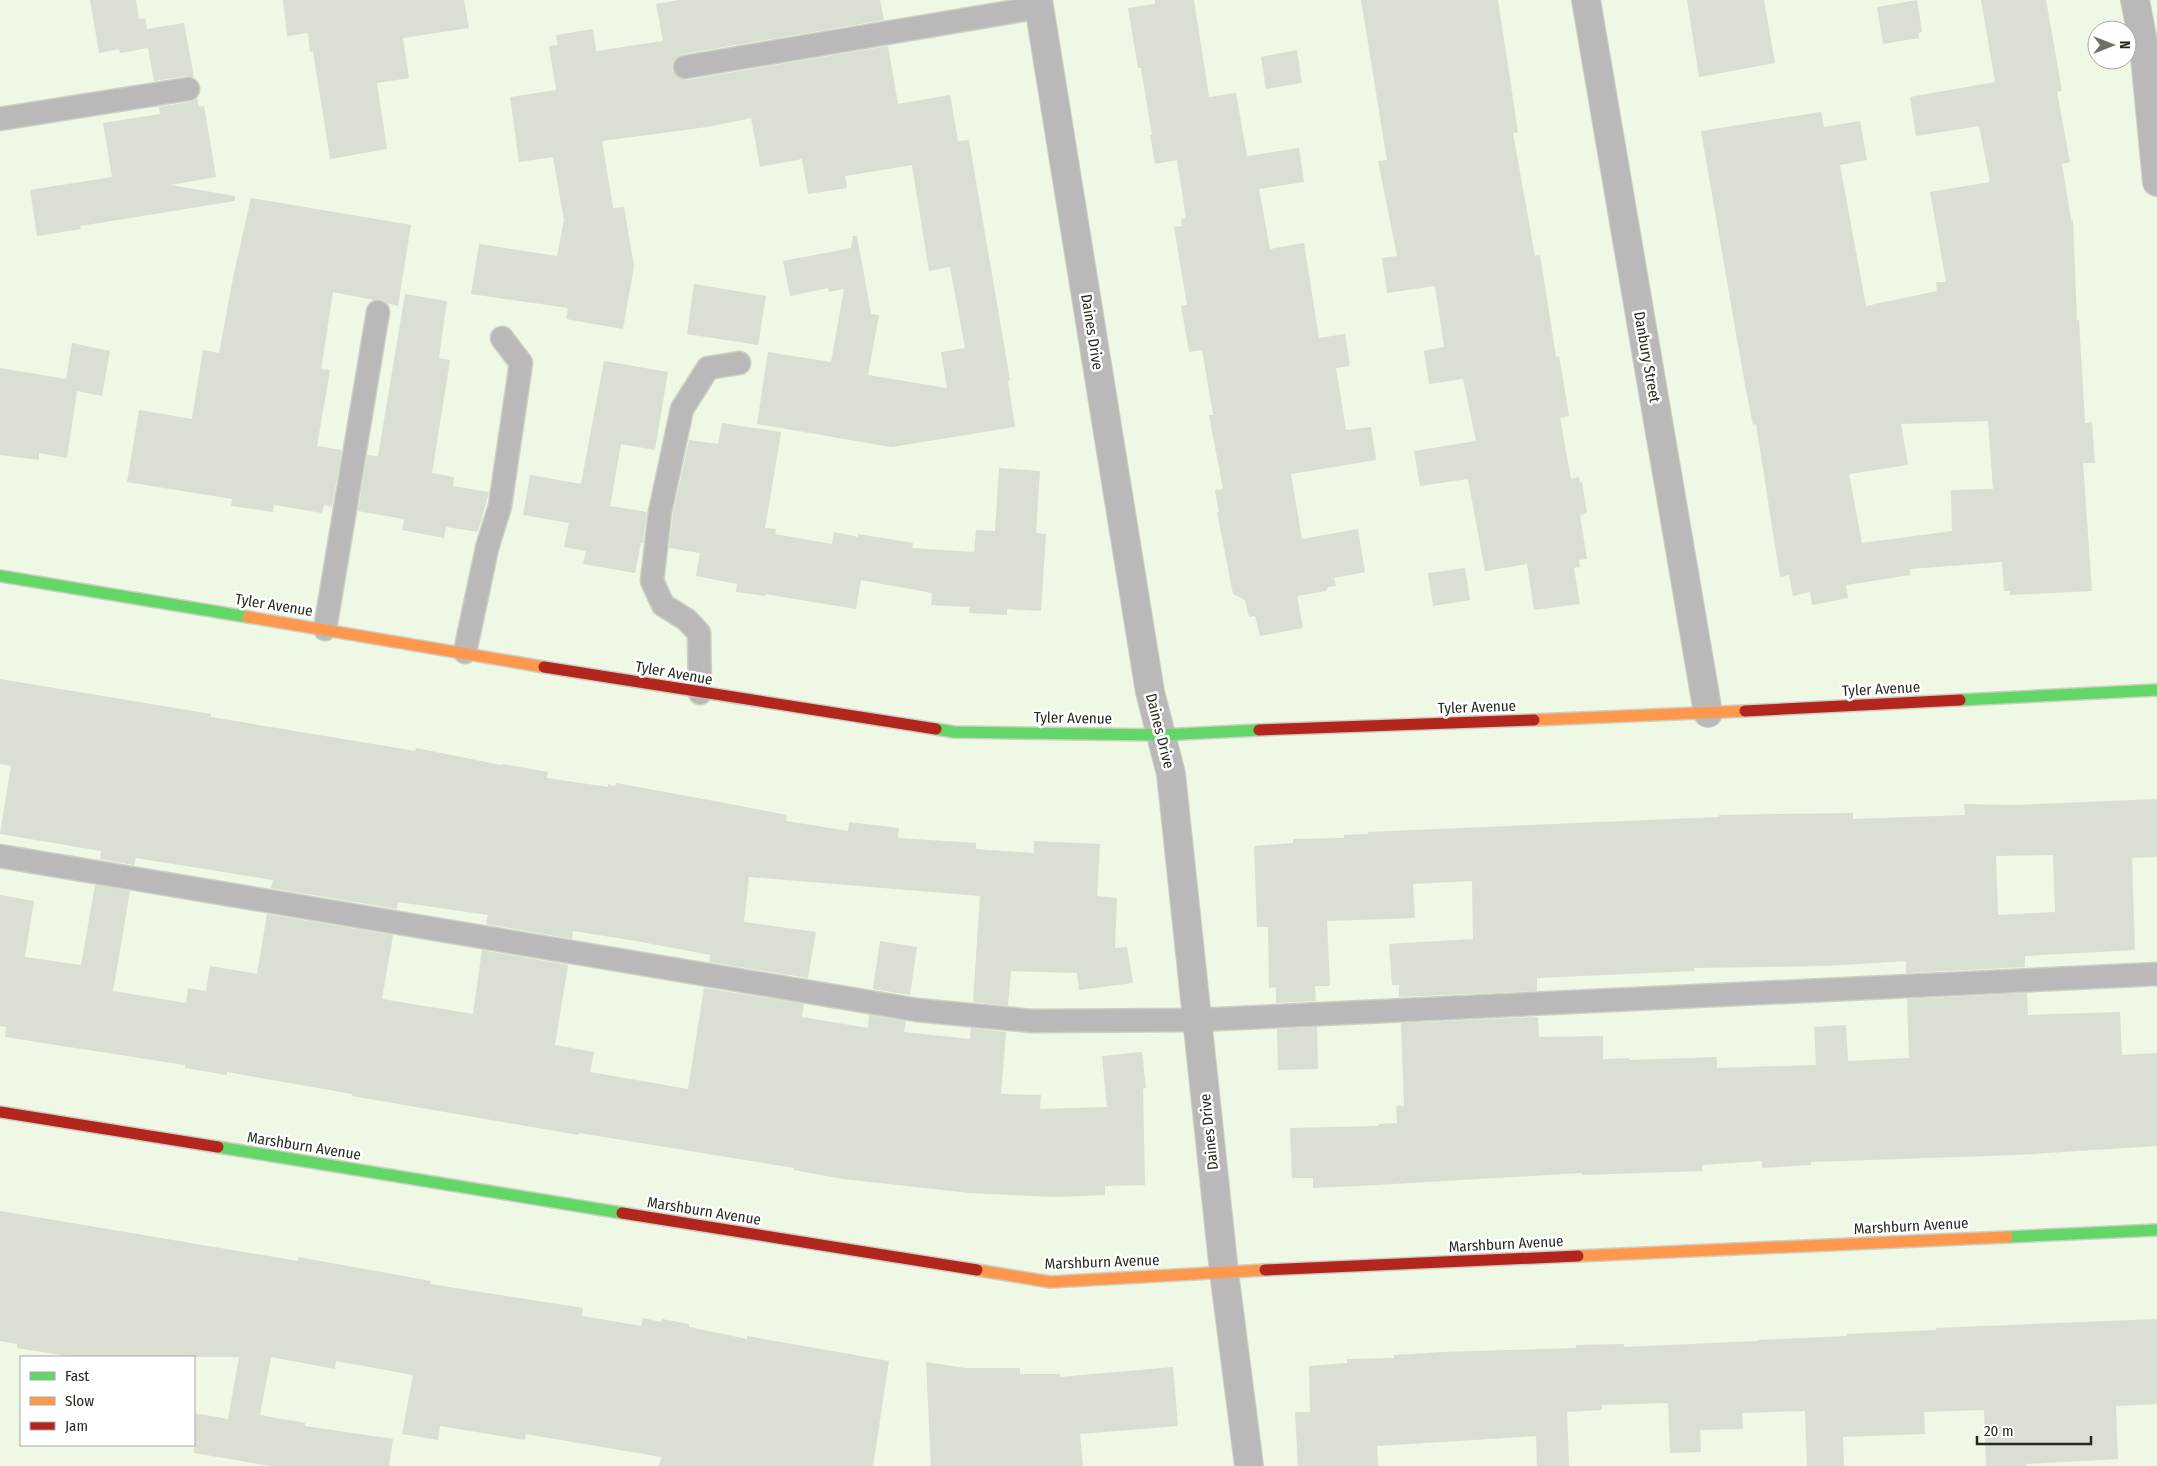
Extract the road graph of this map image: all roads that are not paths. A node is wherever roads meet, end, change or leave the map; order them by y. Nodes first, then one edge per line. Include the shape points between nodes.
1 (1586, 0) edge
2 (2136, 0) edge
3 (1039, 4) edge
4 (685, 67) dead end
5 (188, 89) dead end
6 (0, 119) edge
7 (2157, 182) edge
8 (378, 312) dead end
9 (502, 338) dead end
10 (739, 363) dead end
11 (0, 576) edge
12 (325, 629) junction
13 (465, 652) junction
14 (2157, 690) edge
15 (700, 693) junction
16 (1708, 713) junction
17 (1161, 735) junction
18 (0, 856) edge
19 (2157, 974) edge
20 (1197, 1020) junction
21 (0, 1112) edge
22 (2157, 1230) edge
23 (1224, 1272) junction
24 (1249, 1466) edge

1 - 16 street, Danbury Street
2 - 7 street via 2144,47
3 - 4 lane
3 - 17 street, Daines Drive via 1150,692
5 - 6 lane
8 - 12 lane
9 - 13 lane via 521,363 500,506 487,548
10 - 15 lane via 708,368 682,409 660,512 652,581 663,605 699,632
11 - 12 street, Tyler Avenue
12 - 13 street, Tyler Avenue
13 - 15 street, Tyler Avenue
14 - 16 street, Tyler Avenue
15 - 17 street, Tyler Avenue via 954,732
16 - 17 street, Tyler Avenue
17 - 20 street, Daines Drive via 1171,774
18 - 20 lane via 917,1010 1032,1021
19 - 20 lane
20 - 23 street, Daines Drive
21 - 23 street, Marshburn Avenue via 1050,1282
22 - 23 street, Marshburn Avenue
23 - 24 street, Daines Drive

